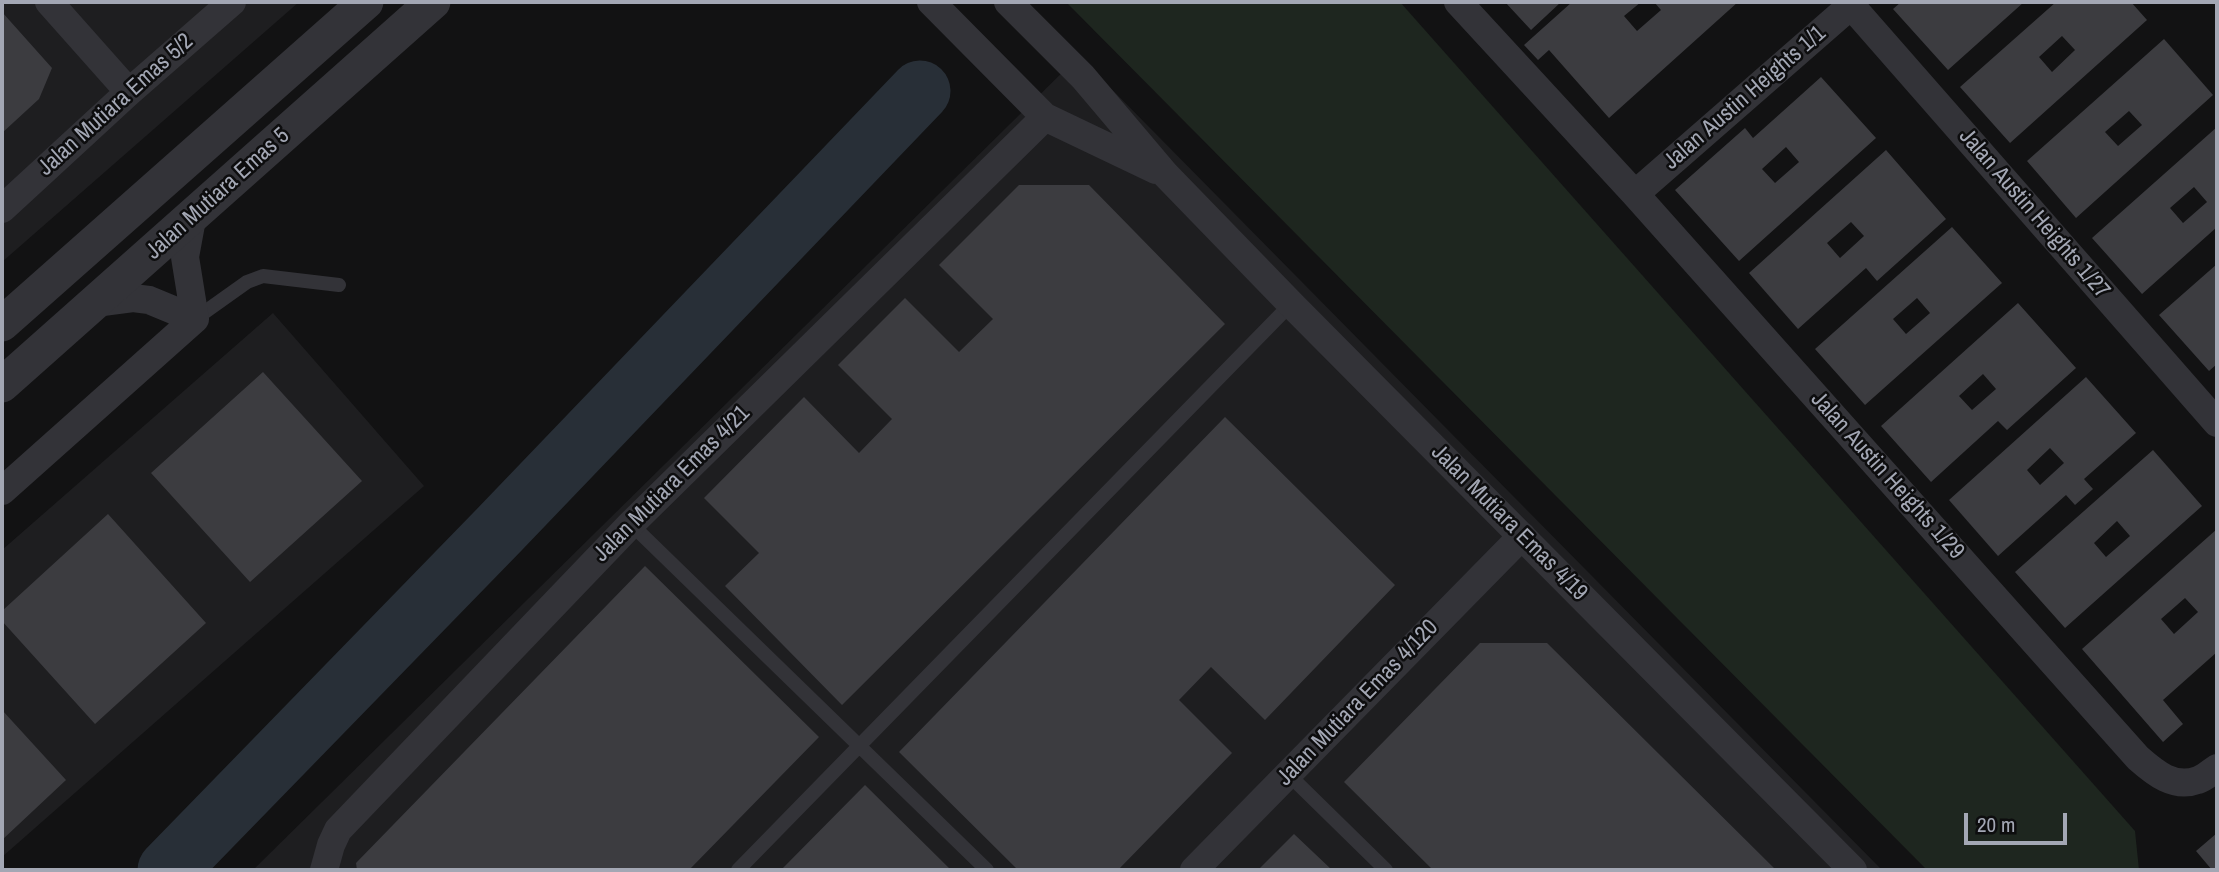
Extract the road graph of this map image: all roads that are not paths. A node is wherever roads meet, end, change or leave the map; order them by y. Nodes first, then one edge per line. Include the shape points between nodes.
1 (50, 2) edge
2 (232, 2) edge
3 (366, 2) edge
4 (433, 2) edge
5 (931, 2) edge
6 (1008, 2) edge
7 (1458, 2) edge
8 (1851, 3) edge
9 (129, 92) junction
10 (1045, 117) junction
11 (1165, 174) junction
12 (1635, 194) junction
13 (2, 209) edge
14 (191, 219) junction
15 (339, 285) dead end
16 (95, 303) junction
17 (1291, 304) junction
18 (195, 319) junction
19 (2, 324) edge
20 (2, 385) edge
21 (2217, 423) edge
22 (2, 491) edge
23 (631, 524) junction
24 (1522, 536) junction
25 (858, 746) junction
26 (2217, 768) edge
27 (1288, 774) junction
28 (324, 870) edge
29 (738, 870) edge
30 (987, 870) edge
31 (1194, 870) edge
32 (1386, 870) edge
33 (1853, 870) edge

1 - 9 street
2 - 9 street, Jalan Mutiara Emas 5/2
3 - 19 street, Jalan Mutiara Emas 5
4 - 14 street, Jalan Mutiara Emas 5
5 - 10 street, Jalan Mutiara Emas 4/19
6 - 11 street, Jalan Mutiara Emas 4/19 via 1083,77
7 - 12 street, Jalan Austin Heights 1/29
8 - 12 street, Jalan Austin Heights 1/1
8 - 21 street, Jalan Austin Heights 1/27
9 - 13 street, Jalan Mutiara Emas 5/2
10 - 11 street, Jalan Mutiara Emas 4/19
10 - 23 street, Jalan Mutiara Emas 4/21
11 - 17 street, Jalan Mutiara Emas 4/19
12 - 26 street, Jalan Austin Heights 1/29 via 2138,758 2157,775 2176,782 2198,780
14 - 16 street, Jalan Mutiara Emas 5
14 - 18 street via 185,257
15 - 18 lane via 262,276
16 - 18 street via 141,299
16 - 20 street, Jalan Mutiara Emas 5
17 - 24 street, Jalan Mutiara Emas 4/19
17 - 25 lane
18 - 22 street
23 - 25 lane
23 - 28 street, Jalan Mutiara Emas 4/21 via 338,830
24 - 27 street, Jalan Mutiara Emas 4/120
24 - 33 street, Jalan Mutiara Emas 4/19
25 - 29 lane
25 - 30 lane
27 - 31 street, Jalan Mutiara Emas 4/120
27 - 32 lane

